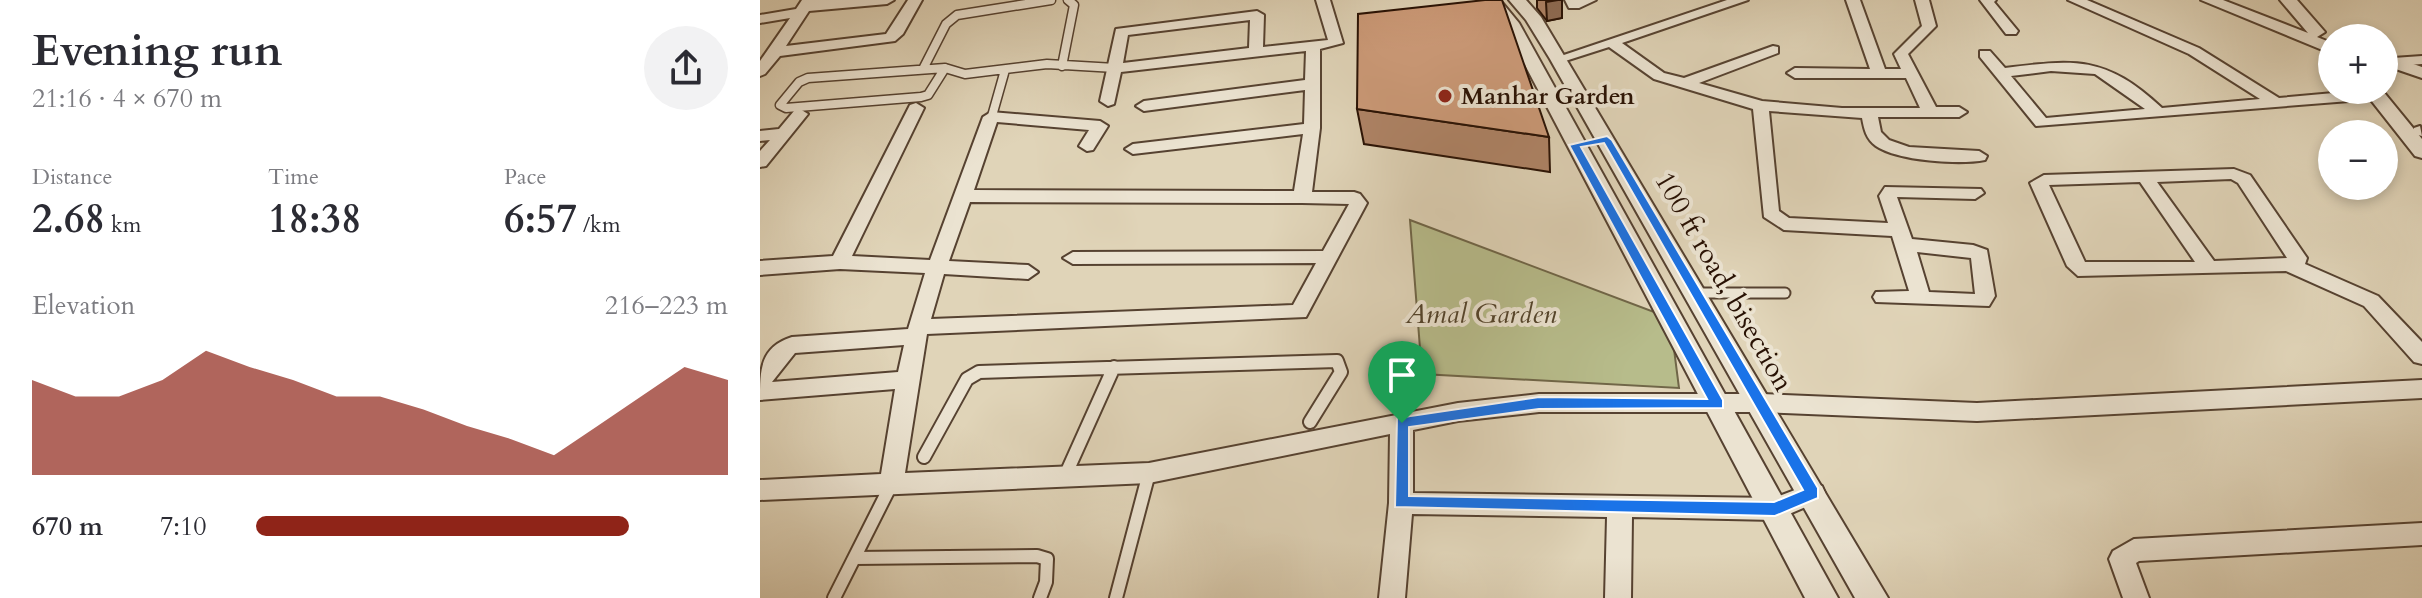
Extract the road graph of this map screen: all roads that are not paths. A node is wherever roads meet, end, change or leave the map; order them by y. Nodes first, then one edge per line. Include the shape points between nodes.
1 (887, 0) edge
2 (915, 0) edge
3 (978, 0) edge
4 (1051, 0) edge
5 (1068, 0) edge
6 (1323, 0) edge
7 (1491, 0) edge
8 (1572, 0) edge
9 (1589, 0) edge
10 (1741, 0) edge
11 (1853, 0) edge
12 (1922, 0) edge
13 (1989, 0) edge
14 (2075, 0) edge
15 (2209, 0) edge
16 (2232, 0) edge
17 (2288, 0) edge
18 (806, 6) edge
19 (1256, 7) edge
20 (978, 10) junction
21 (1512, 16) edge
22 (760, 19) edge
23 (2286, 26) junction
24 (2318, 29) edge
25 (2011, 31) dead end
26 (2318, 34) edge
27 (1611, 42) junction
28 (2318, 42) edge
29 (1313, 46) junction
30 (1773, 50) dead end
31 (1256, 51) junction
32 (775, 52) junction
33 (1985, 54) dead end
34 (1559, 59) junction
35 (2422, 60) edge
36 (2398, 62) edge
37 (1062, 66) junction
38 (2398, 66) edge
39 (945, 68) junction
40 (1115, 68) junction
41 (923, 69) junction
42 (1005, 70) junction
43 (2398, 70) edge
44 (760, 71) edge
45 (1795, 73) dead end
46 (2002, 73) junction
47 (2422, 73) edge
48 (1879, 74) junction
49 (1911, 74) junction
50 (1313, 84) junction
51 (1683, 84) junction
52 (2422, 84) edge
53 (1575, 87) junction
54 (1546, 92) junction
55 (2318, 97) edge
56 (1108, 101) dead end
57 (2273, 101) junction
58 (2385, 104) edge
59 (1144, 106) dead end
60 (1761, 106) junction
61 (916, 108) dead end
62 (2156, 110) junction
63 (1930, 112) junction
64 (1959, 112) dead end
65 (1869, 113) junction
66 (800, 114) dead end
67 (992, 116) junction
68 (2398, 119) junction
69 (1312, 128) junction
70 (2421, 132) edge
71 (784, 134) junction
72 (760, 136) edge
73 (1607, 140) junction
74 (1574, 145) junction
75 (1087, 146) dead end
76 (1133, 149) dead end
77 (2422, 152) edge
78 (1979, 156) dead end
79 (760, 162) edge
80 (2145, 177) junction
81 (1975, 193) dead end
82 (966, 196) junction
83 (1302, 197) junction
84 (1902, 238) junction
85 (1328, 257) junction
86 (1073, 258) dead end
87 (840, 262) junction
88 (2291, 266) junction
89 (760, 268) edge
90 (2209, 268) junction
91 (936, 269) junction
92 (1028, 272) dead end
93 (1696, 293) junction
94 (1785, 293) dead end
95 (1883, 297) dead end
96 (1921, 297) junction
97 (918, 332) junction
98 (2422, 356) edge
99 (1114, 367) junction
100 (907, 380) junction
101 (760, 382) edge
102 (2422, 389) edge
103 (760, 391) edge
104 (1762, 403) junction
105 (1718, 404) junction
106 (1310, 422) dead end
107 (1402, 423) junction
108 (924, 457) dead end
109 (1149, 473) junction
110 (1065, 476) junction
111 (892, 483) junction
112 (760, 490) edge
113 (1813, 493) junction
114 (1401, 503) junction
115 (1620, 508) junction
116 (1775, 509) junction
117 (2417, 541) edge
118 (855, 558) junction
119 (834, 598) edge
120 (1040, 598) edge
121 (1116, 598) edge
122 (1392, 598) edge
123 (1618, 598) edge
124 (1822, 598) edge
125 (1872, 598) edge
126 (2136, 598) edge

1 - 18 street
2 - 32 street via 890,38
3 - 20 lane
4 - 20 lane
5 - 37 lane via 1074,5
6 - 29 street via 1344,42
7 - 21 street, 100 ft road, bisection
8 - 9 street via 1574,5
10 - 27 street
11 - 48 street
12 - 49 street via 1929,26 1902,51
13 - 25 street
14 - 57 street via 2194,51
15 - 23 street
16 - 23 street
17 - 24 street
18 - 22 street
18 - 32 street
19 - 31 street
19 - 40 street via 1121,32
20 - 41 lane via 947,22
21 - 34 street, 100 ft road, bisection
21 - 54 street, 100 ft road, bisection
23 - 26 street
23 - 28 street
27 - 34 street
27 - 51 street via 1649,71
29 - 31 street
29 - 50 street
30 - 51 street
31 - 40 street
32 - 44 street
33 - 46 street
34 - 53 street, 100 ft road, bisection
35 - 36 street
37 - 40 lane
37 - 42 lane
38 - 47 street
39 - 41 lane
39 - 41 lane via 928,95 921,97 780,105 808,78
39 - 42 lane via 965,74
40 - 56 street
42 - 67 lane
43 - 52 street
45 - 48 street
46 - 62 street via 2088,65
46 - 62 street via 2042,123
48 - 49 street
49 - 63 street
50 - 59 street
50 - 69 street
51 - 60 street
53 - 54 street
53 - 73 street, 100 ft road, bisection
54 - 74 street, 100 ft road, bisection
55 - 57 street
57 - 62 street
58 - 68 street
60 - 65 street
60 - 84 street via 1770,213 1776,220
61 - 87 street
63 - 64 street
63 - 65 street
65 - 78 street via 1874,135 1885,143 1931,155
66 - 71 street
67 - 75 street via 1100,126
67 - 82 street
68 - 70 street
68 - 77 street
69 - 76 street
69 - 83 street
71 - 72 street
71 - 79 street
73 - 74 street
73 - 93 street, 100 ft road, bisection
74 - 105 street, 100 ft road, bisection
80 - 88 street via 2239,176 2297,258
80 - 90 street
80 - 90 street via 2039,182 2077,266 2085,271
81 - 84 street via 1891,191 1888,196
82 - 83 street
82 - 91 street
83 - 85 street via 1357,200
84 - 96 street
84 - 96 street via 1981,257 1982,301
85 - 86 street
85 - 97 street via 1303,308 1291,313
87 - 89 street
87 - 91 street
88 - 90 street
88 - 98 street via 2371,301
91 - 92 street
91 - 97 street
93 - 94 lane
93 - 104 street, 100 ft road, bisection
95 - 96 street
97 - 100 street
97 - 101 street via 792,345 783,349
99 - 106 lane via 1337,361 1341,372
99 - 108 lane via 974,374
99 - 110 lane
100 - 103 street
100 - 111 street
102 - 104 street via 1977,412
104 - 105 street
104 - 113 street, 100 ft road, bisection
105 - 107 street via 1539,403
105 - 116 street, 100 ft road, bisection
107 - 109 street
107 - 114 street
109 - 110 street
109 - 121 lane
110 - 111 street
111 - 112 street
111 - 118 lane
113 - 116 street
113 - 125 street, 100 ft road, bisection
114 - 115 street
114 - 122 street
115 - 116 street
115 - 123 street
116 - 124 street, 100 ft road, bisection
117 - 126 street via 2134,550 2122,559
118 - 119 lane
118 - 120 lane via 1037,556 1047,559 1048,566

